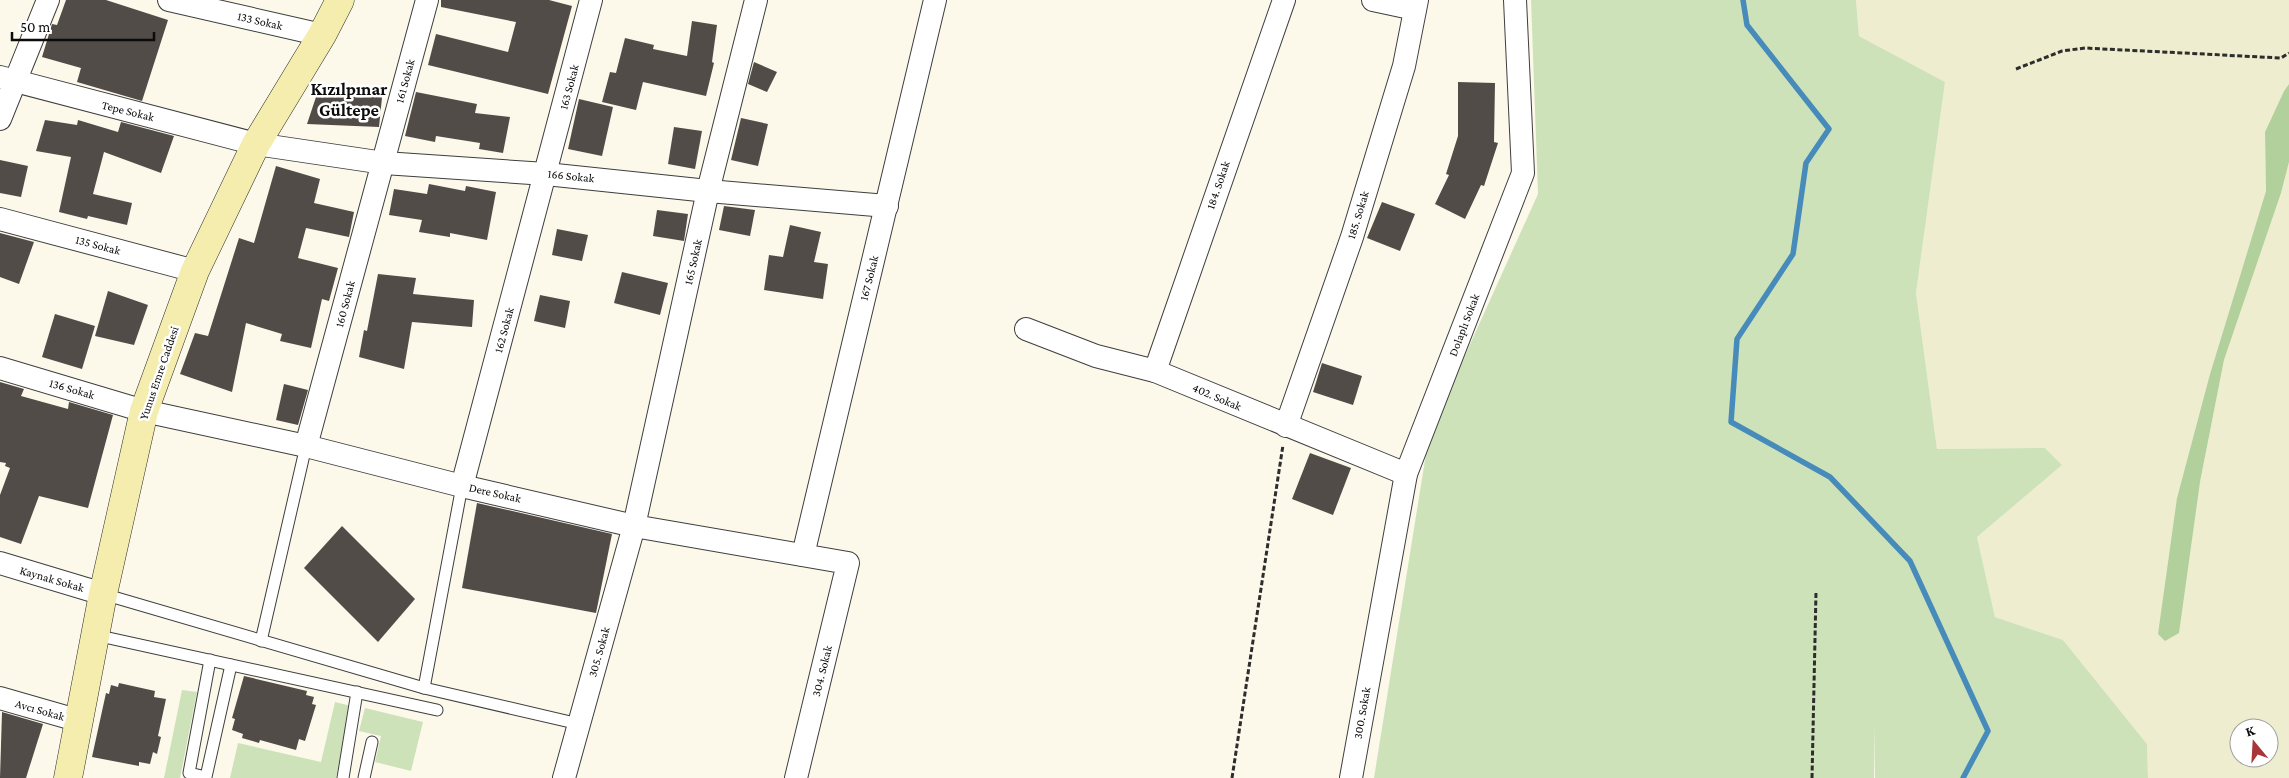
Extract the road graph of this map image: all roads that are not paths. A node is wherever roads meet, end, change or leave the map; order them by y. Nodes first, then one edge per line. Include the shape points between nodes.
1 (48, 0) edge
2 (340, 0) edge
3 (427, 0) edge
4 (591, 0) edge
5 (756, 0) edge
6 (935, 0) edge
7 (1284, 0) edge
8 (1373, 0) edge
9 (1515, 0) edge
10 (182, 1) edge
11 (1416, 5) edge
12 (322, 35) junction
13 (7, 79) edge
14 (0, 119) edge
15 (256, 144) junction
16 (384, 163) junction
17 (546, 174) junction
18 (708, 191) junction
19 (887, 206) junction
20 (0, 220) edge
21 (195, 271) junction
22 (1026, 329) dead end
23 (0, 368) edge
24 (1155, 371) junction
25 (144, 410) junction
26 (1286, 426) junction
27 (306, 446) junction
28 (1406, 474) junction
29 (462, 486) junction
30 (634, 526) junction
31 (803, 555) junction
32 (848, 563) joint
33 (0, 564) edge
34 (103, 594) junction
35 (95, 635) junction
36 (261, 641) junction
37 (1374, 648) joint
38 (210, 660) junction
39 (230, 664) junction
40 (424, 688) junction
41 (357, 692) junction
42 (0, 698) edge
43 (436, 710) dead end
44 (80, 721) junction
45 (579, 724) junction
46 (372, 742) dead end
47 (68, 778) edge
48 (343, 778) edge
49 (364, 778) edge
50 (564, 778) edge
51 (796, 778) edge
52 (1351, 778) edge

1 - 13 street
2 - 12 street, Yunus Emre Caddesi
3 - 16 street, 161 Sokak
4 - 17 street, 163 Sokak
5 - 18 street, 165 Sokak
6 - 19 street, 167 Sokak
7 - 24 street, 184. Sokak
8 - 11 street
9 - 28 street, Dolaplı Sokak via 1523,173
10 - 12 street, 133 Sokak
11 - 26 street, 185. Sokak via 1404,66 1355,227
12 - 15 street, Yunus Emre Caddesi
13 - 14 street
13 - 15 street, Tepe Sokak
15 - 16 street, 166 Sokak
15 - 21 street, Yunus Emre Caddesi
16 - 17 street, 166 Sokak
16 - 27 street, 160 Sokak
17 - 18 street, 166 Sokak
17 - 29 street, 162 Sokak
18 - 19 street, 166 Sokak
18 - 30 street, 165 Sokak
19 - 31 street, 167 Sokak
20 - 21 street, 135 Sokak
21 - 25 street, Yunus Emre Caddesi
22 - 24 street, 402. Sokak via 1096,356
23 - 25 street, 136 Sokak
24 - 26 street, 402. Sokak
25 - 27 street, Dere Sokak
25 - 34 street, Yunus Emre Caddesi
26 - 28 street, 402. Sokak
27 - 29 street, Dere Sokak
27 - 36 lane
28 - 37 street, Dolaplı Sokak
29 - 30 street, Dere Sokak
29 - 40 lane
30 - 31 street, Dere Sokak
30 - 45 street, 305. Sokak
31 - 32 street, Dere Sokak
32 - 51 street, 304. Sokak
33 - 34 street, Kaynak Sokak
34 - 35 street, Yunus Emre Caddesi
34 - 36 lane
35 - 38 lane
35 - 44 street, Yunus Emre Caddesi
36 - 40 lane
37 - 52 street, 300. Sokak
38 - 39 lane
38 - 39 lane via 189,773 206,776
39 - 41 lane
40 - 45 lane
41 - 43 lane
41 - 48 lane
42 - 44 street, Avcı Sokak
44 - 47 street, Yunus Emre Caddesi
45 - 50 street, 305. Sokak
46 - 49 lane

